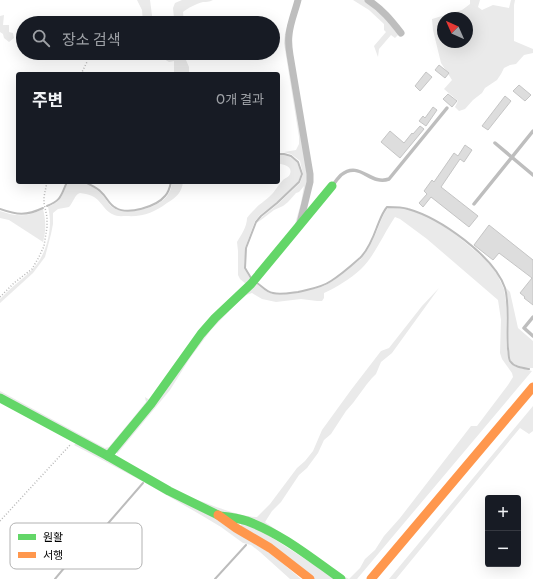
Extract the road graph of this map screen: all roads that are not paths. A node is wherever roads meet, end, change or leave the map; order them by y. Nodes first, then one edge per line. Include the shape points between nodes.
1 (298, 0) edge
2 (368, 0) edge
3 (401, 33) dead end
4 (447, 108) dead end
5 (533, 131) edge
6 (495, 143) dead end
7 (512, 157) junction
8 (533, 175) edge
9 (332, 186) joint
10 (474, 204) dead end
11 (299, 225) junction
12 (533, 317) edge
13 (533, 336) edge
14 (533, 387) edge
15 (0, 398) edge
16 (108, 456) junction
17 (218, 515) junction
18 (310, 579) edge
19 (341, 579) edge
20 (371, 579) edge

1 - 11 street via 290,29 289,44 310,174
2 - 3 street via 384,12
4 - 9 lane via 389,179 377,180 352,170 341,176
5 - 7 lane
6 - 7 lane
7 - 8 lane
7 - 10 lane
9 - 11 main road
11 - 16 main road via 250,284 201,334 151,404
12 - 13 lane via 524,328
14 - 20 main road
15 - 16 main road
16 - 17 main road via 169,491
17 - 18 main road via 270,548
17 - 19 main road via 246,521 268,530

